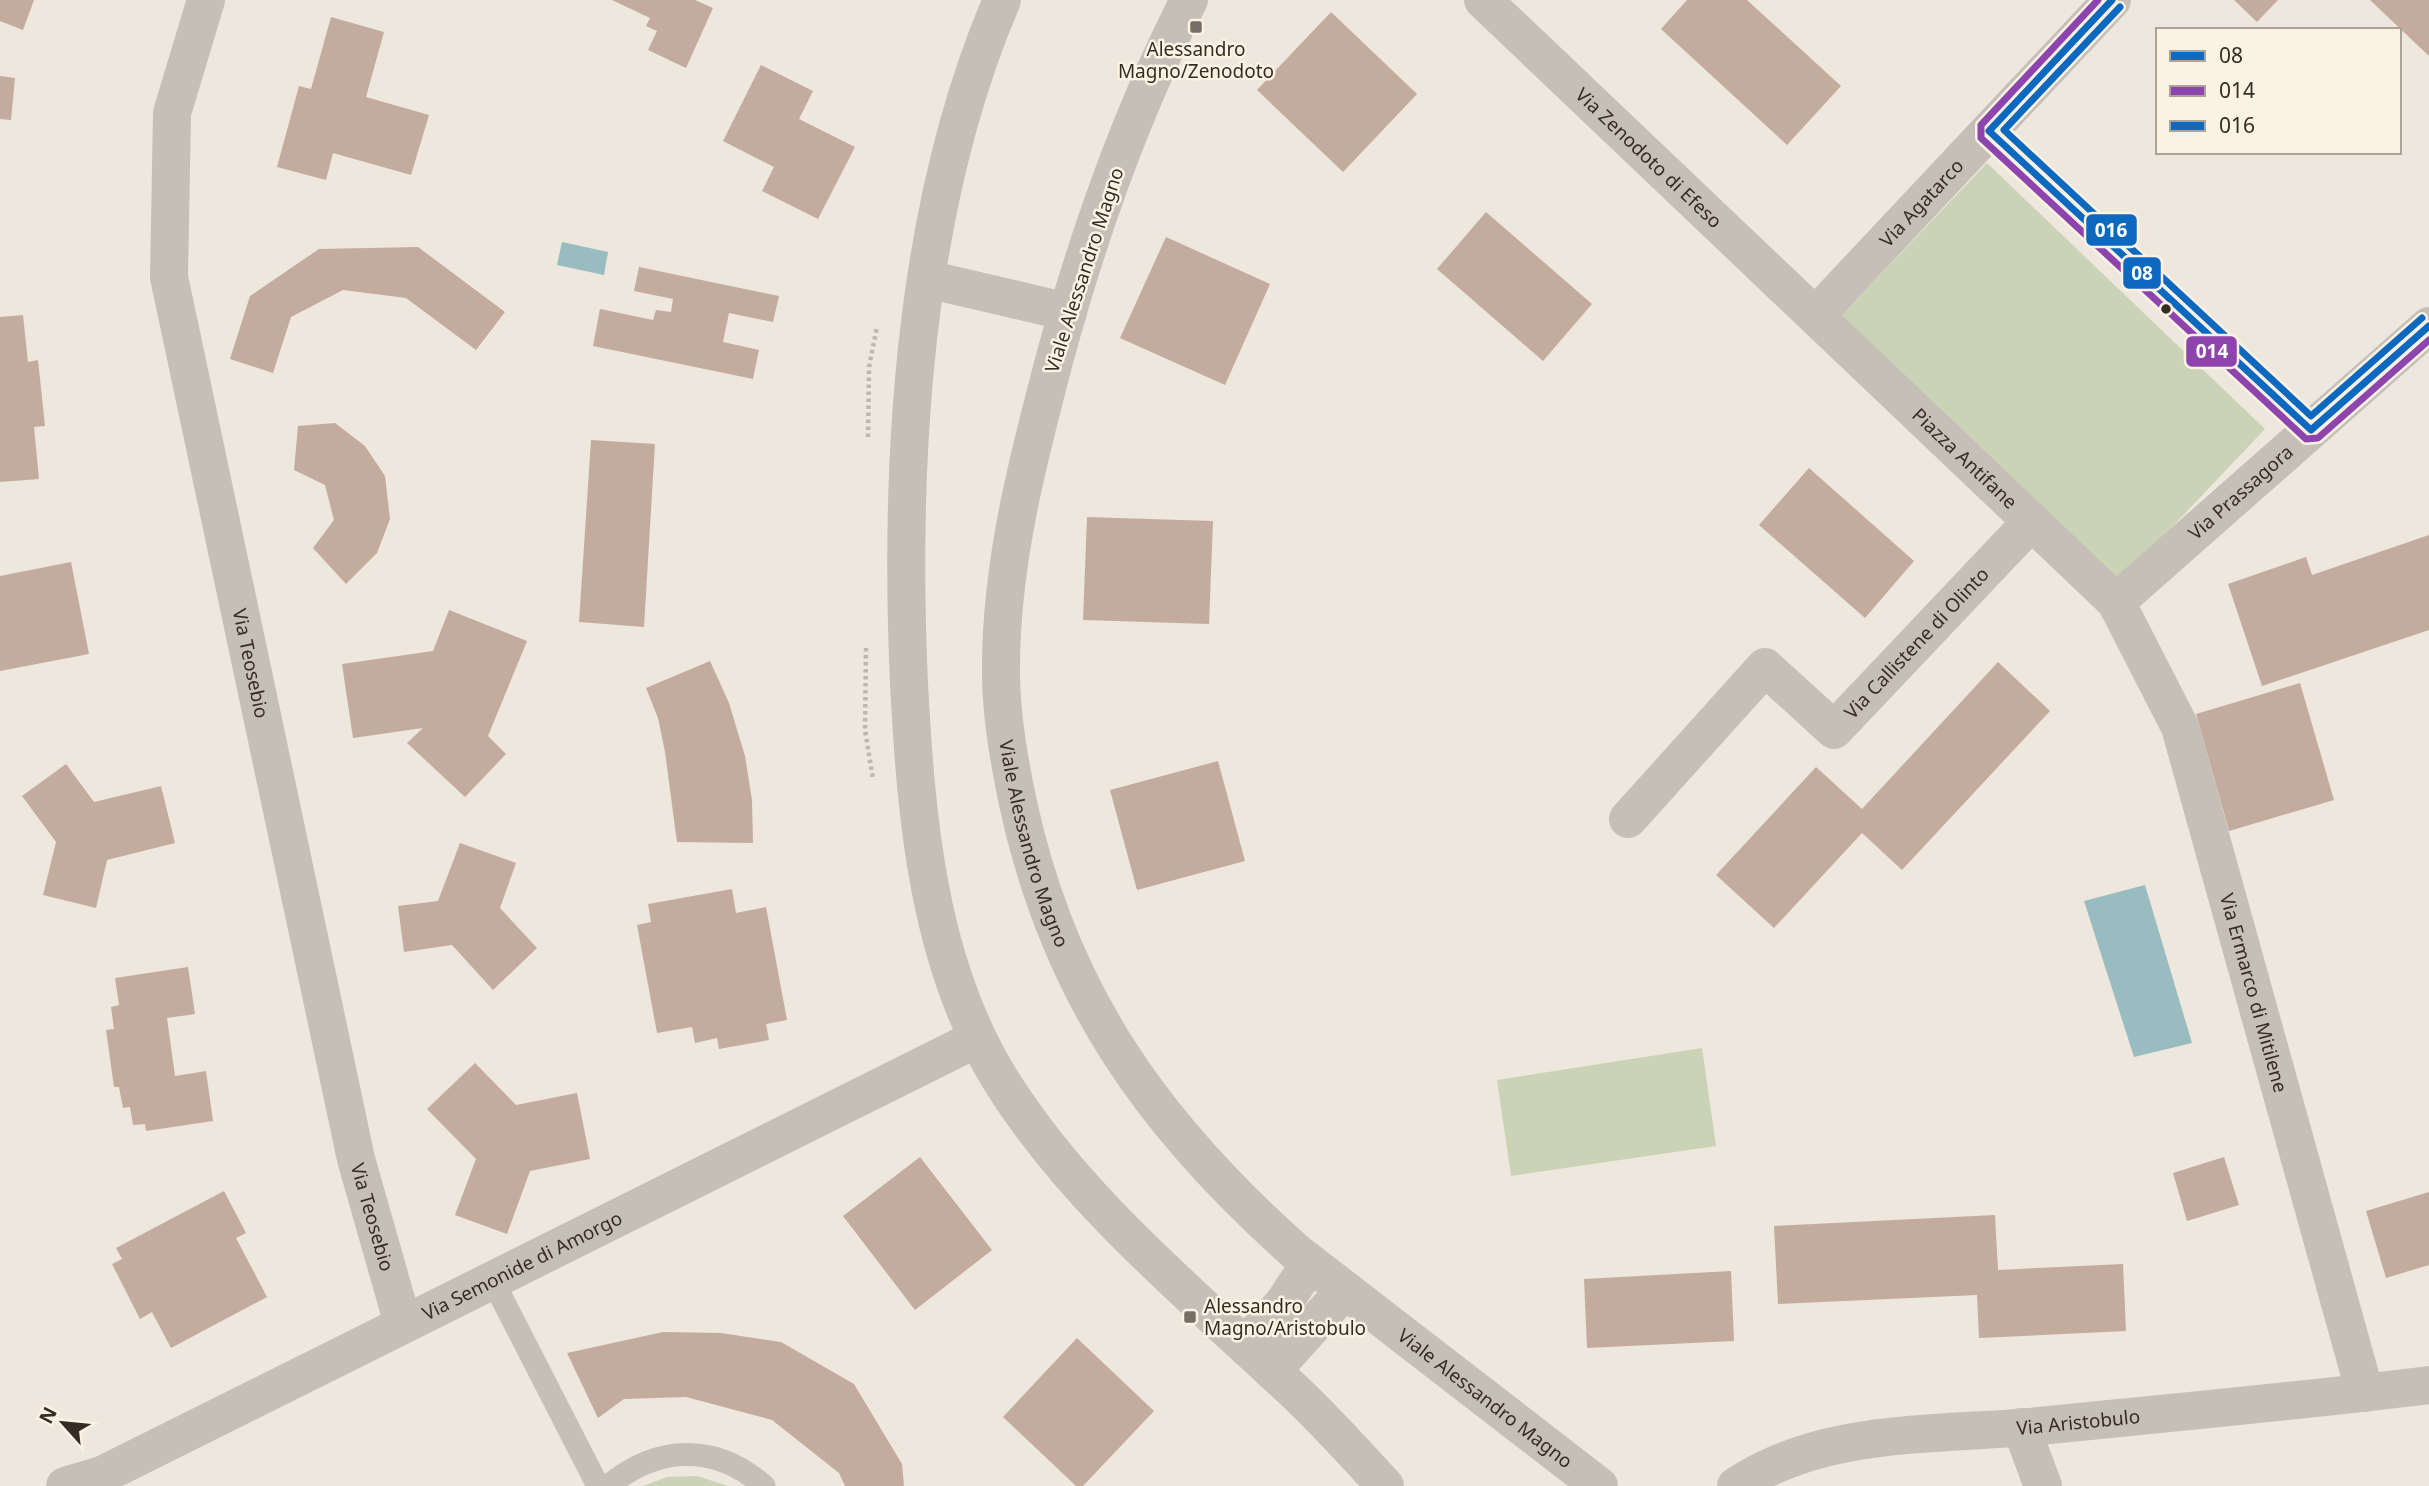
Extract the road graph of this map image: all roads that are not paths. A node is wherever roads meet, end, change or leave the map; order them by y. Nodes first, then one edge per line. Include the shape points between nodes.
1 (206, 0) edge
2 (1002, 0) edge
3 (1189, 0) edge
4 (1483, 0) edge
5 (2112, 0) edge
6 (1989, 131) junction
7 (928, 279) junction
8 (1068, 312) junction
9 (1816, 315) junction
10 (2429, 326) edge
11 (2311, 430) junction
12 (2032, 521) junction
13 (2116, 602) junction
14 (1628, 819) dead end
15 (976, 1039) junction
16 (1310, 1263) junction
17 (493, 1281) junction
18 (1345, 1290) junction
19 (403, 1324) junction
20 (1245, 1345) junction
21 (1272, 1371) junction
22 (2429, 1385) edge
23 (2365, 1393) junction
24 (2021, 1427) junction
25 (65, 1486) edge
26 (598, 1486) edge
27 (608, 1486) edge
28 (764, 1486) edge
29 (1385, 1486) edge
30 (1599, 1486) edge
31 (1736, 1486) edge
32 (2043, 1486) edge

1 - 19 street, Via Teosebio via 172,113 169,277 356,1159
2 - 7 street via 963,109
3 - 8 street, Viale Alessandro Magno via 1130,132
4 - 9 street, Via Zenodoto di Efeso
5 - 6 street, Via Agatarco
6 - 9 street, Via Agatarco
6 - 11 lane
7 - 8 street
7 - 15 street via 907,483 913,749 936,915
8 - 16 street, Viale Alessandro Magno via 1019,510 1004,615 1002,697 1012,776 1030,856 1056,935 1123,1061 1167,1120 1230,1189
9 - 12 street, Piazza Antifane
10 - 11 street, Via Prassagora
11 - 13 street, Via Prassagora
12 - 13 street, Piazza Antifane
12 - 14 street, Via Callistene di Olinto via 1835,730 1765,667
13 - 23 street, Via Ermarco di Mitilene via 2179,727
15 - 17 street, Via Semonide di Amorgo
15 - 20 street via 1012,1097 1066,1167 1143,1250
16 - 18 street, Viale Alessandro Magno
16 - 20 street via 1283,1304
17 - 19 street, Via Semonide di Amorgo
17 - 26 lane
18 - 21 street
18 - 30 street, Viale Alessandro Magno
19 - 25 street, Via Semonide di Amorgo via 102,1475
20 - 21 street
21 - 29 street
22 - 23 street, Via Aristobulo
23 - 24 street, Via Aristobulo
24 - 31 street, Via Aristobulo via 1835,1444 1776,1463
24 - 32 street
27 - 28 lane via 629,1469 662,1456 699,1454 733,1464

